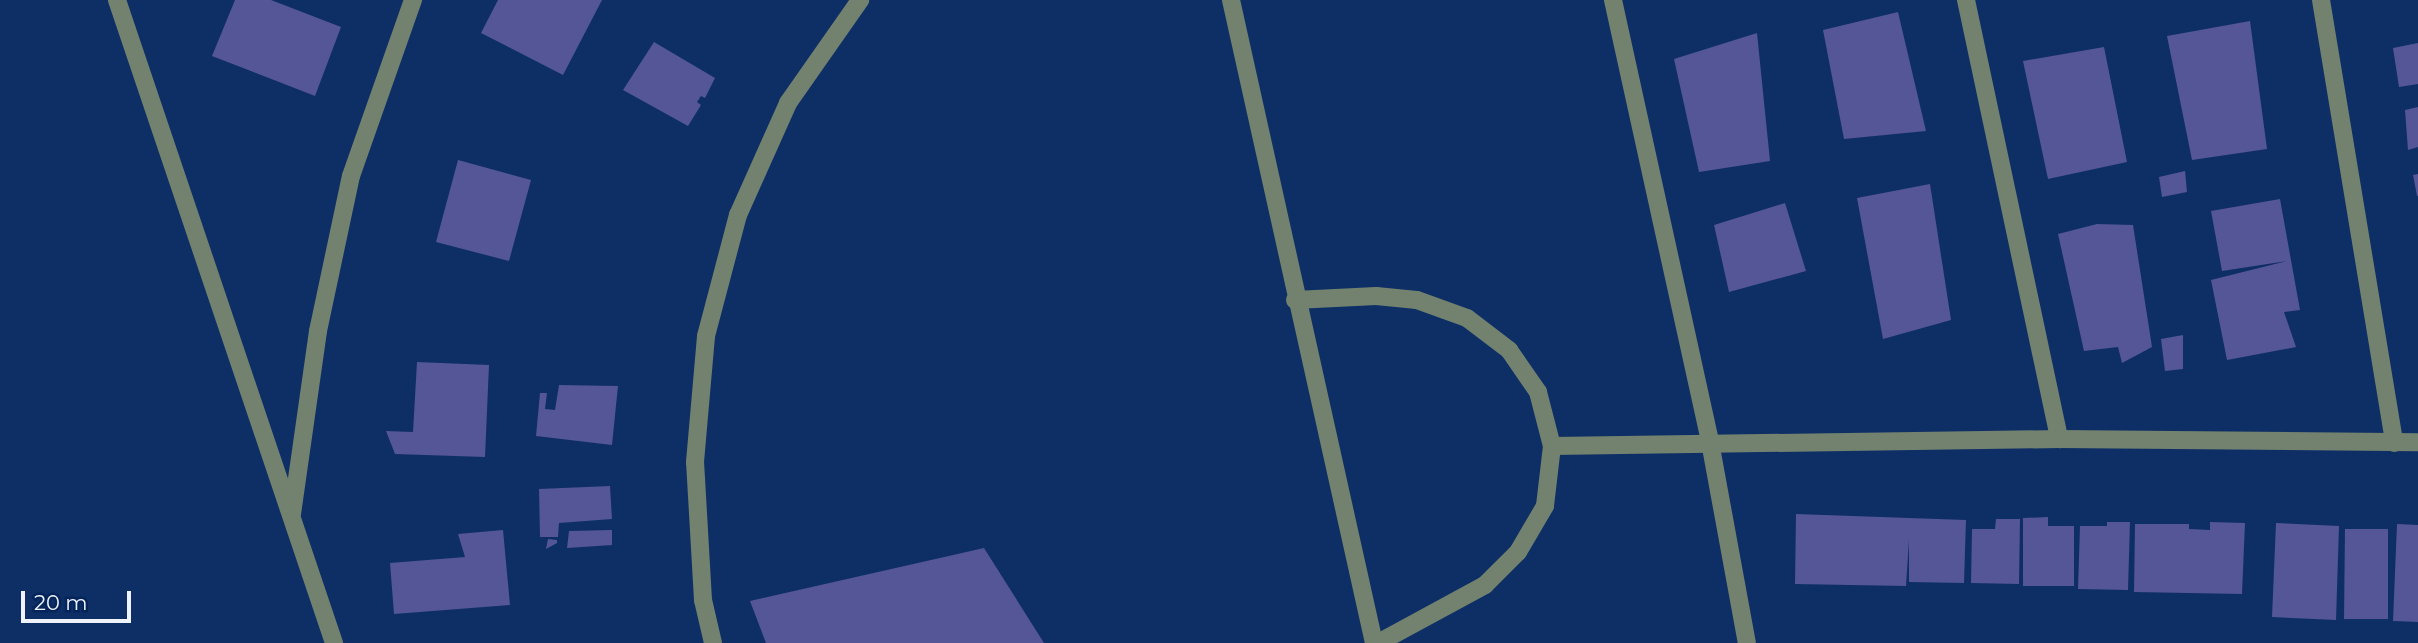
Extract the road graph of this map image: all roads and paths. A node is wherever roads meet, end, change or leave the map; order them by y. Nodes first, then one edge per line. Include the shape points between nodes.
1 (117, 0) edge
2 (413, 0) edge
3 (860, 0) edge
4 (1231, 0) edge
5 (1613, 0) edge
6 (1966, 0) edge
7 (2321, 0) edge
8 (1296, 300) junction
9 (2059, 439) junction
10 (1710, 442) junction
11 (2418, 442) edge
12 (2394, 443) junction
13 (1552, 446) junction
14 (291, 517) junction
15 (334, 643) edge
16 (713, 643) edge
17 (1376, 643) edge
18 (1747, 643) edge

1 - 14 street
2 - 14 street via 351,176 318,331
3 - 16 street via 788,103 738,215 706,335 695,462 703,600
4 - 8 street
5 - 10 street
6 - 9 street
7 - 12 street
8 - 13 street via 1376,296 1417,300 1467,318 1509,350 1538,393
8 - 17 street
9 - 10 street
9 - 12 street
10 - 13 street
10 - 18 street
11 - 12 street
13 - 17 street via 1545,506 1518,552 1485,585
14 - 15 street

